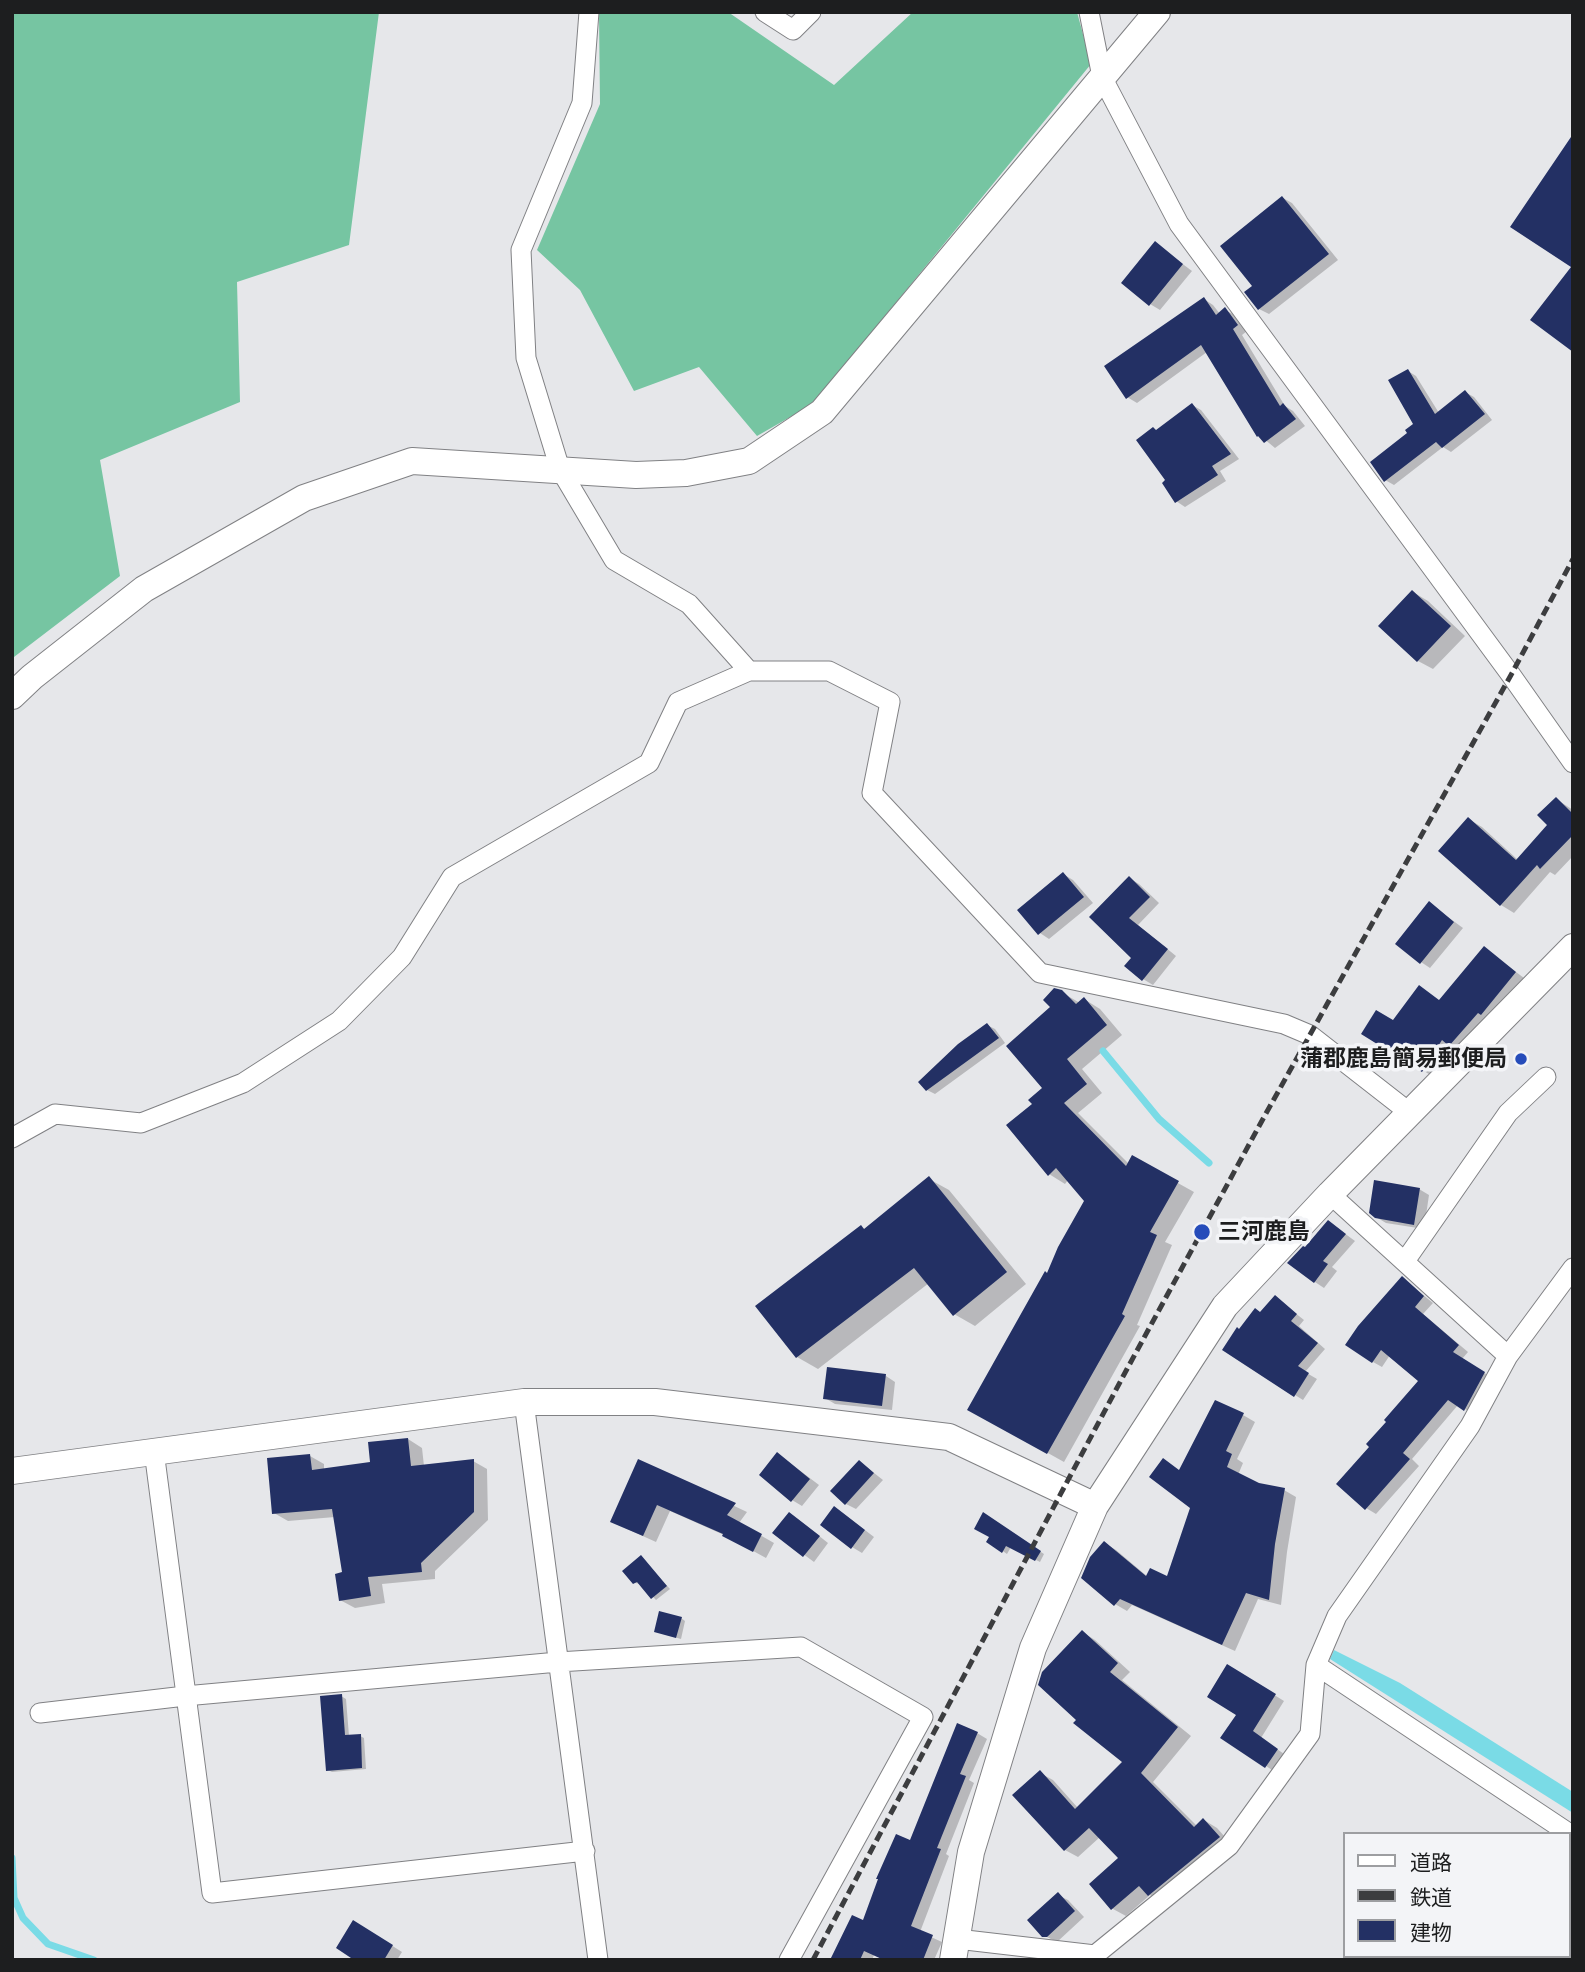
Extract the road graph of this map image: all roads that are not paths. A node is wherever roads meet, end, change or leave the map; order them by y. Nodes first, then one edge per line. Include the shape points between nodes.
1 (589, 12) edge
2 (765, 12) edge
3 (811, 12) edge
4 (1089, 12) edge
5 (1157, 12) edge
6 (1102, 78) junction
7 (560, 469) junction
8 (749, 671) junction
9 (12, 695) edge
10 (1573, 763) edge
11 (1573, 947) edge
12 (1546, 1077) dead end
13 (1410, 1113) junction
14 (12, 1138) edge
15 (1330, 1194) junction
16 (1405, 1261) junction
17 (1573, 1268) edge
18 (1508, 1356) junction
19 (524, 1402) junction
20 (154, 1451) junction
21 (12, 1471) edge
22 (1095, 1506) junction
23 (558, 1662) junction
24 (1316, 1665) junction
25 (185, 1696) junction
26 (40, 1713) dead end
27 (1567, 1832) edge
28 (584, 1852) junction
29 (955, 1949) edge
30 (598, 1960) edge
31 (789, 1960) edge

1 - 7 street via 582,103 521,250 526,358
2 - 3 street via 793,30
4 - 6 street
5 - 6 street
6 - 7 street via 822,412 749,461 686,473 636,475
6 - 10 street via 1179,224
7 - 8 street via 614,560 690,604
7 - 9 street via 412,461 303,498 144,589
8 - 13 street via 830,671 890,702 872,793 1040,973 1284,1024 1310,1035
8 - 14 street via 678,702 649,763 452,877 402,957 339,1021 243,1083 141,1123 55,1114
11 - 13 street
12 - 16 street via 1508,1113
13 - 15 street
15 - 16 street
15 - 22 street via 1225,1306
16 - 18 street
17 - 18 street
18 - 24 street via 1470,1426 1337,1616
19 - 20 street
19 - 22 street via 655,1402 949,1437
19 - 23 street
20 - 21 street
20 - 25 street
22 - 29 street via 1034,1648 971,1852
23 - 25 street
23 - 28 street
23 - 31 street via 802,1647 923,1717
24 - 27 street
24 - 29 street via 1310,1734 1229,1846 1095,1955
25 - 26 street
25 - 28 street via 212,1893
28 - 30 street

